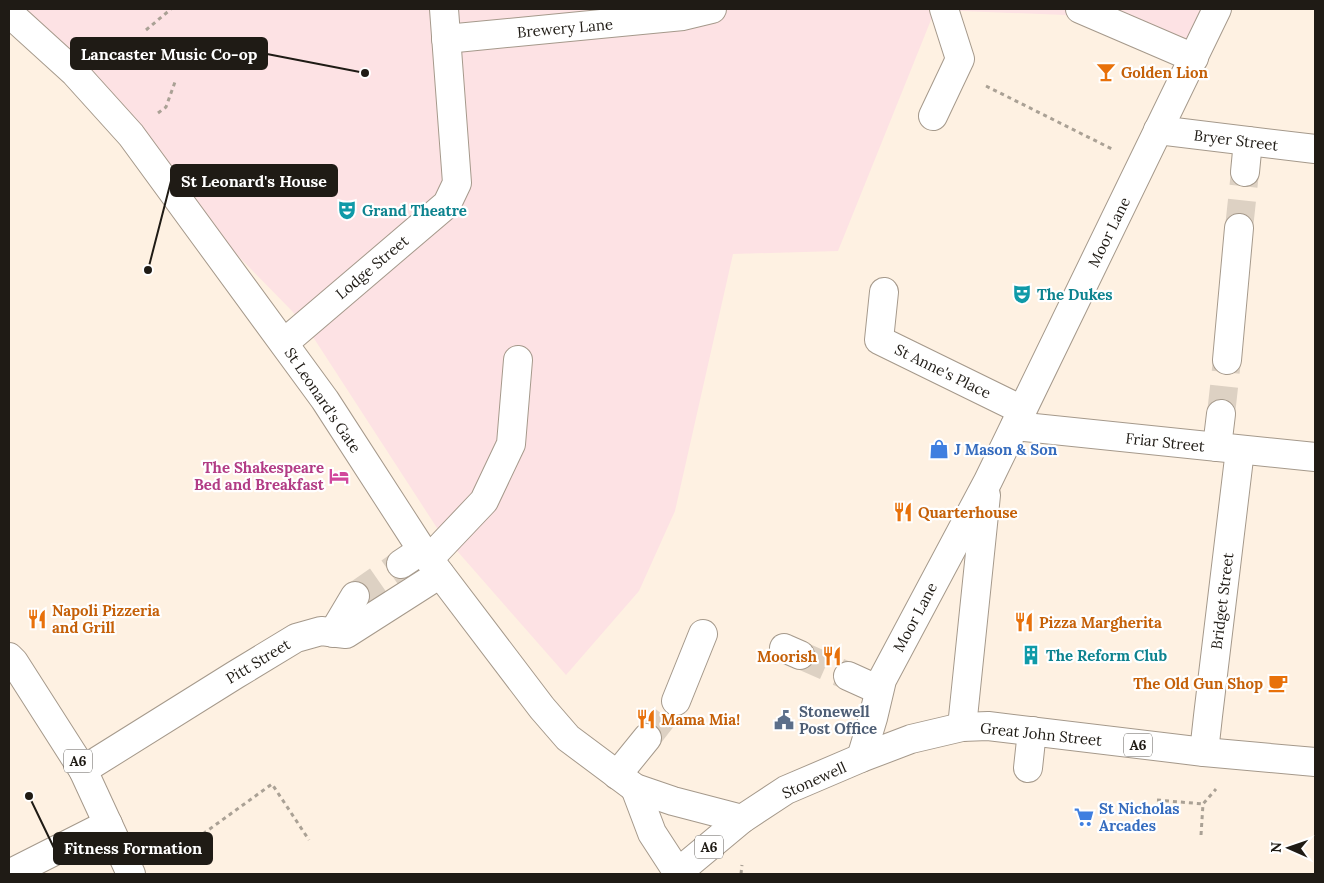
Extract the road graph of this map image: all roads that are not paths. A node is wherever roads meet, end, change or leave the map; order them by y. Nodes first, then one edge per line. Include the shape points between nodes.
1 (444, 9) edge
2 (712, 9) edge
3 (944, 9) edge
4 (1080, 9) edge
5 (1216, 9) edge
6 (9, 13) edge
7 (446, 38) junction
8 (1194, 58) junction
9 (933, 116) dead end
10 (1158, 130) junction
11 (1248, 141) junction
12 (1315, 149) edge
13 (1245, 172) tunnel mouth
14 (1239, 228) tunnel mouth
15 (884, 292) dead end
16 (284, 343) junction
17 (518, 360) dead end
18 (1227, 360) tunnel mouth
19 (1221, 414) tunnel mouth
20 (1019, 418) junction
21 (1229, 449) junction
22 (1315, 457) edge
23 (988, 481) junction
24 (423, 562) junction
25 (355, 596) tunnel mouth
26 (333, 633) junction
27 (703, 634) dead end
28 (9, 657) edge
29 (848, 676) tunnel mouth
30 (879, 690) junction
31 (676, 701) tunnel mouth
32 (962, 727) junction
33 (1032, 731) junction
34 (648, 738) tunnel mouth
35 (1204, 752) junction
36 (861, 758) junction
37 (1315, 762) edge
38 (1028, 768) dead end
39 (83, 770) junction
40 (626, 781) junction
41 (742, 819) junction
42 (108, 824) junction
43 (9, 874) edge
44 (131, 874) edge
45 (677, 874) edge

1 - 7 street, Lodge Street
2 - 7 street, Brewery Lane via 683,16
3 - 9 street via 960,59
4 - 8 street
5 - 8 street, Moor Lane
6 - 16 street, St Leonard's Gate via 75,73 131,135
7 - 16 street, Lodge Street via 458,183 447,204
8 - 10 street, Moor Lane
10 - 11 street, Bryer Street
10 - 20 street, Moor Lane
11 - 12 street, Bryer Street
11 - 13 street
14 - 18 street
15 - 20 street, St Anne's Place via 880,340
16 - 24 street, St Leonard's Gate via 326,400
17 - 24 street, Pitt Street via 511,444 484,501
19 - 21 street, Bridget Street
20 - 21 street, Friar Street
20 - 23 street, Moor Lane
21 - 22 street, Friar Street
21 - 35 street, Bridget Street
23 - 30 street, Moor Lane
23 - 32 street, Moor Lane
24 - 26 street, Pitt Street via 346,634
24 - 40 street, St Leonard's Gate via 568,738
25 - 26 street
26 - 39 street, Pitt Street via 321,631 296,638
27 - 31 street
28 - 39 street, A6
29 - 30 street
30 - 36 street, Moor Lane
32 - 33 street, Great John Street / A6
32 - 36 street, Great John Street / A6 via 911,739
33 - 35 street, Great John Street / A6
33 - 38 street
34 - 40 street
35 - 37 street, Great John Street / A6
36 - 41 street, Stonewell / A6 via 786,790
39 - 42 street, A6
40 - 41 street, St Leonard's Gate via 673,801
40 - 45 street
41 - 45 street, A6
42 - 43 street
42 - 44 street, A6

